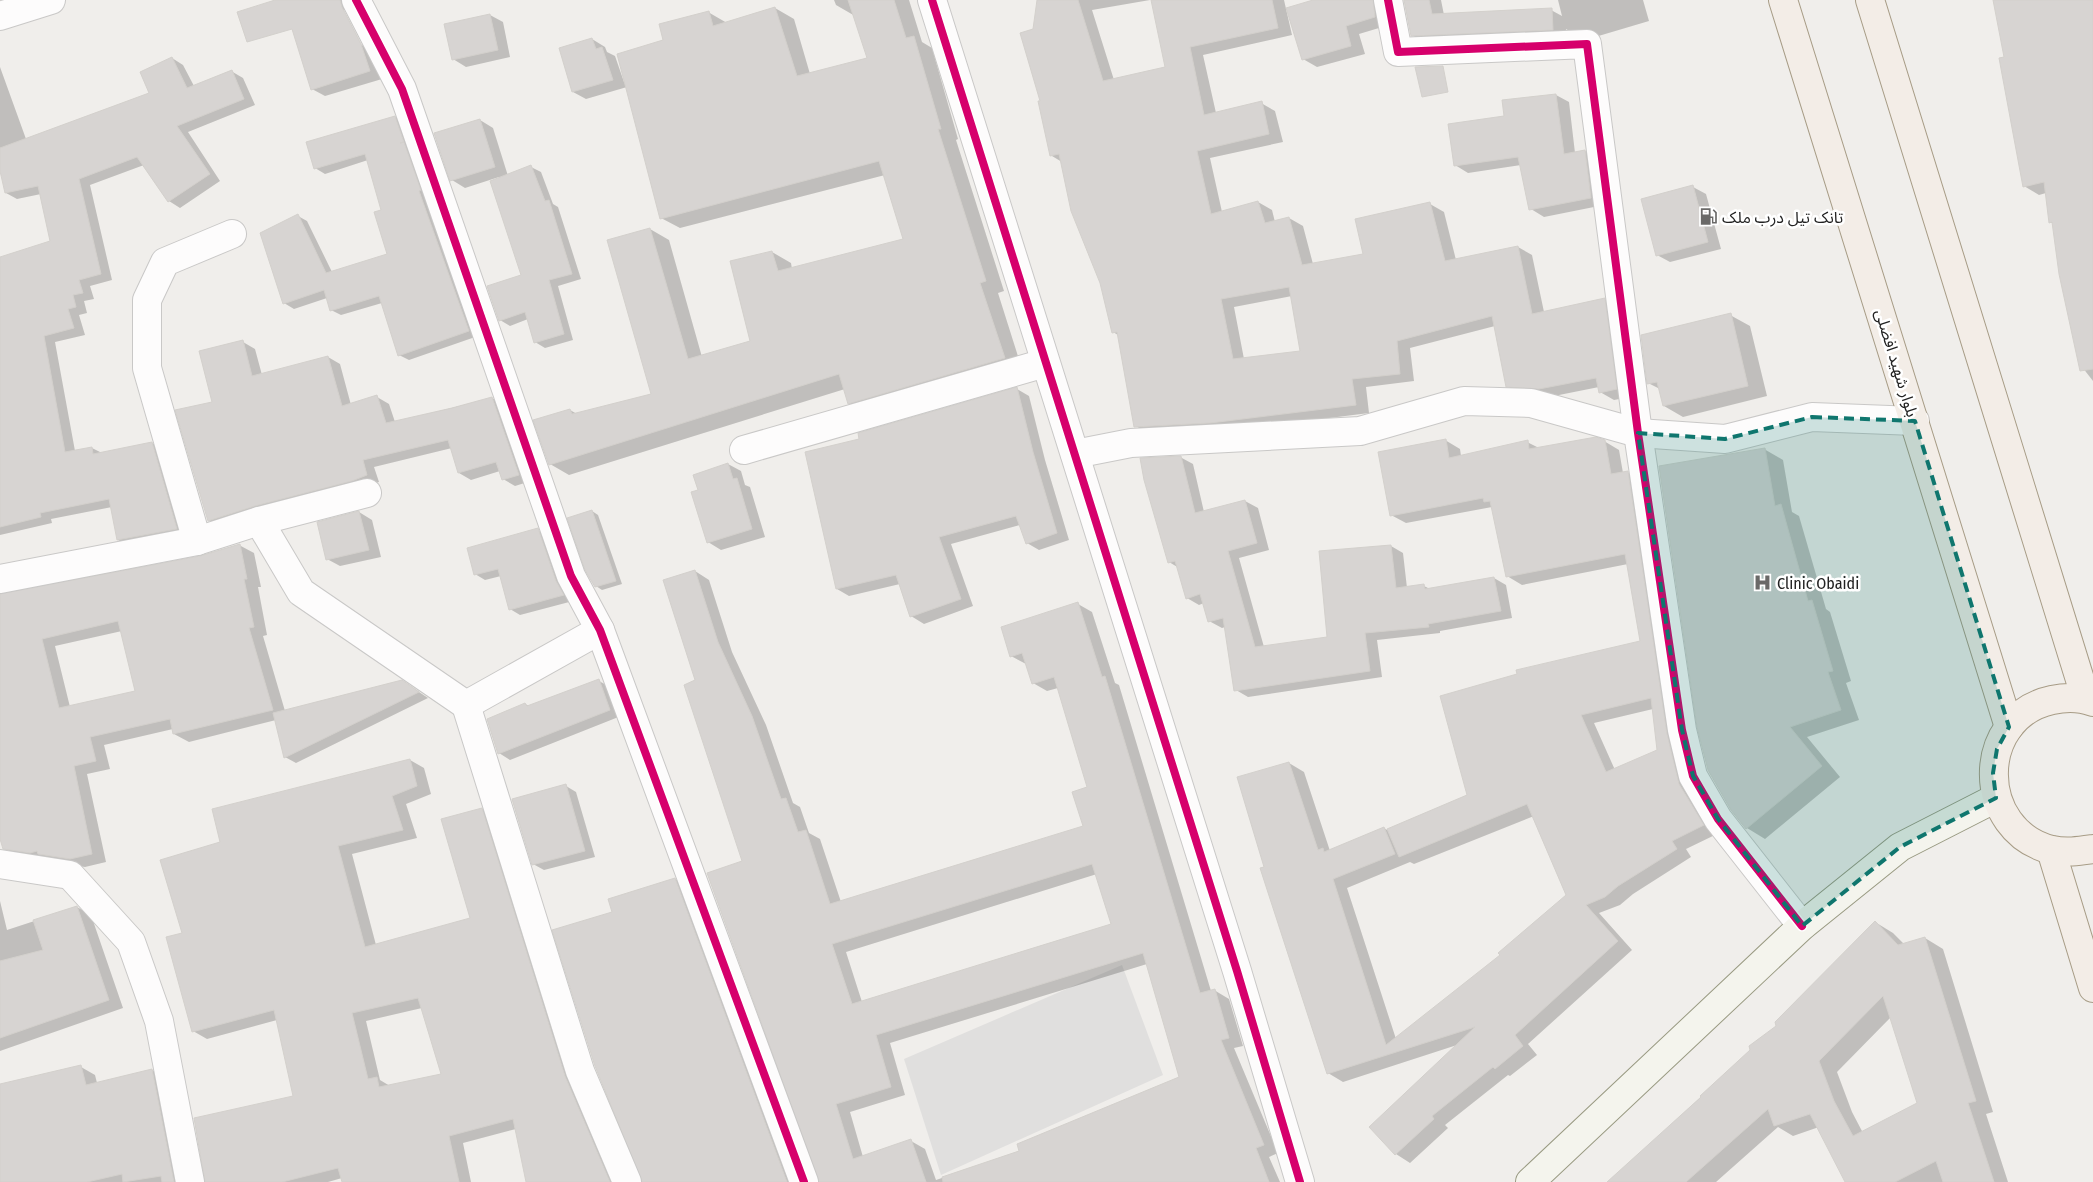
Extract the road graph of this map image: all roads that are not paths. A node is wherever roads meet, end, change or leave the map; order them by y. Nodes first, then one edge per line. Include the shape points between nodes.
1 (51, 0) edge
2 (356, 0) edge
3 (932, 0) edge
4 (1388, 0) edge
5 (1783, 0) edge
6 (1872, 0) edge
7 (0, 16) edge
8 (232, 234) dead end
9 (1045, 363) junction
10 (1915, 421) junction
11 (1638, 433) junction
12 (744, 450) dead end
13 (1075, 454) junction
14 (367, 493) dead end
15 (259, 521) junction
16 (197, 541) junction
17 (0, 579) edge
18 (600, 630) junction
19 (2090, 700) edge
20 (466, 705) junction
21 (2008, 727) junction
22 (1996, 798) junction
23 (2093, 849) edge
24 (2051, 850) junction
25 (0, 864) edge
26 (1802, 926) junction
27 (2093, 988) edge
28 (190, 1182) edge
29 (627, 1182) edge
30 (804, 1182) edge
31 (1300, 1182) edge
32 (1530, 1182) edge

1 - 7 street
2 - 18 street via 402,88 571,576
3 - 9 street
4 - 11 street via 1398,52 1587,44
5 - 10 main road, بلوار شهید افضلی
6 - 19 main road
8 - 16 street via 165,262 147,300 146,368
9 - 12 street
9 - 13 street
10 - 11 street via 1812,417 1725,439
10 - 21 main road, بلوار شهید افضلی
11 - 13 street via 1531,403 1464,401 1360,431 1131,443
11 - 26 street via 1682,730 1693,776 1718,819
13 - 31 street
14 - 15 street
15 - 16 street
15 - 20 street via 300,592
16 - 17 street
18 - 20 street
18 - 30 street
19 - 21 main road via 2064,697 2043,702 2024,712
20 - 29 street via 580,1071
21 - 22 main road via 1997,749 1993,774
22 - 24 main road via 2008,821 2027,839
22 - 26 street via 1900,847
23 - 24 main road via 2073,852
24 - 27 main road
25 - 28 street via 70,875 131,942 159,1020
26 - 32 street

